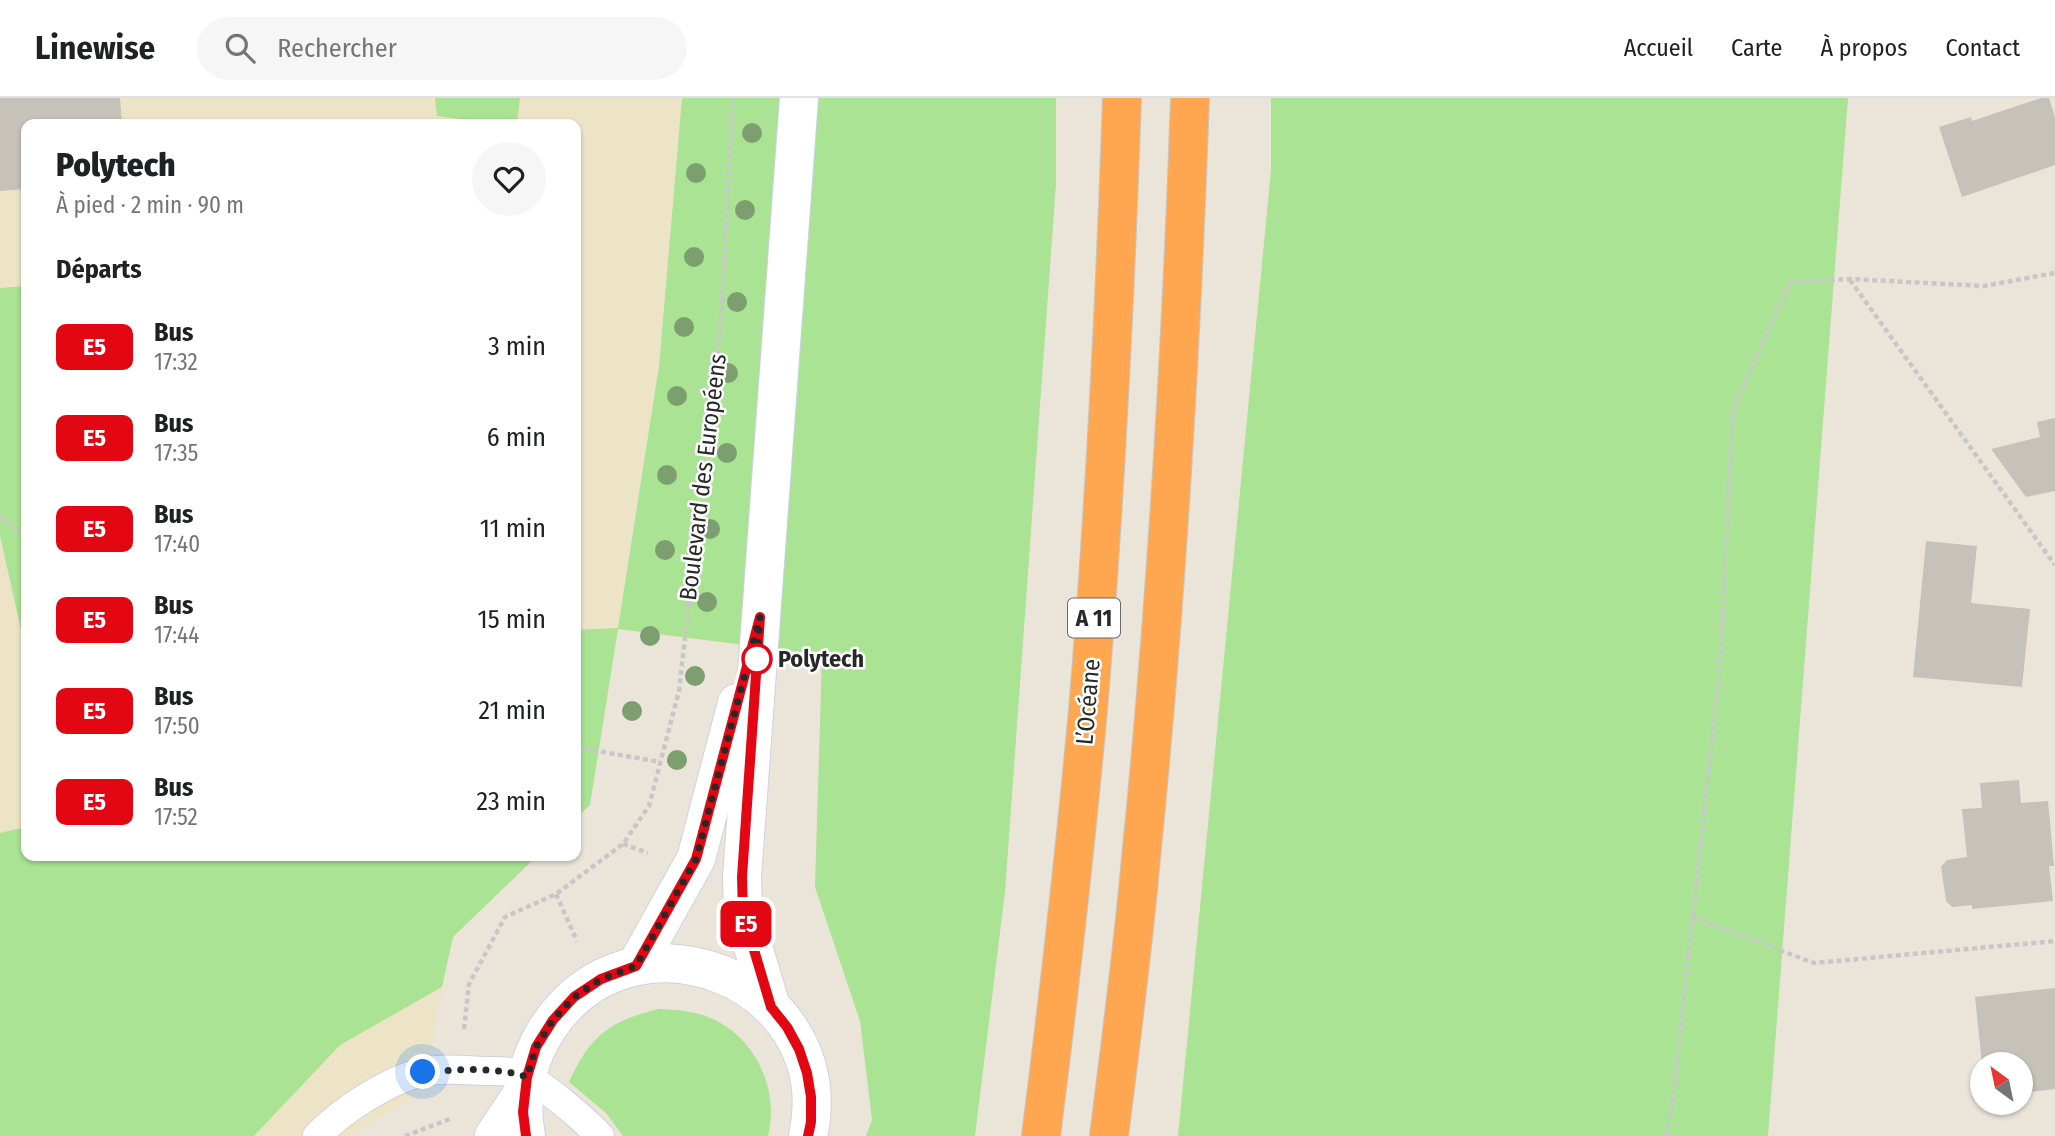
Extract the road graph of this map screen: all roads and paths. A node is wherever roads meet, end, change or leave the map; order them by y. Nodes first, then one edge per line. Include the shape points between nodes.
1 (733, 98) edge
2 (799, 98) edge
3 (1122, 98) edge
4 (1190, 98) edge
5 (2055, 272) edge
6 (1850, 279) junction
7 (0, 517) edge
8 (21, 533) edge
9 (2055, 565) edge
10 (760, 617) junction
11 (581, 748) edge
12 (660, 762) junction
13 (505, 917) dead end
14 (1692, 917) junction
15 (2055, 941) edge
16 (636, 966) junction
17 (771, 1007) junction
18 (525, 1084) junction
19 (317, 1136) edge
20 (494, 1136) edge
21 (526, 1136) edge
22 (600, 1136) edge
23 (808, 1136) edge
24 (1041, 1136) edge
25 (1109, 1136) edge
26 (1667, 1136) edge

1 - 12 path, Boulevard des Européens via 721,320 679,691
2 - 10 street
3 - 24 highway, L’Océane / A 11 via 1090,684
4 - 25 highway via 1166,574 1140,869
5 - 6 path via 1984,286
6 - 9 path
6 - 14 path via 1790,282 1733,409 1720,665
7 - 8 path
10 - 16 street via 696,859
10 - 17 street via 742,901
11 - 12 path
12 - 13 path, Boulevard des Européens via 649,806 623,844 556,894
14 - 15 path via 1814,963
14 - 26 path
16 - 17 street via 665,962 722,973
16 - 18 street via 601,979 574,997 536,1047
17 - 23 street via 799,1049 807,1073 811,1097
18 - 19 lane via 512,1072 423,1072 373,1093
18 - 20 street
18 - 21 street
18 - 22 lane via 588,1123

